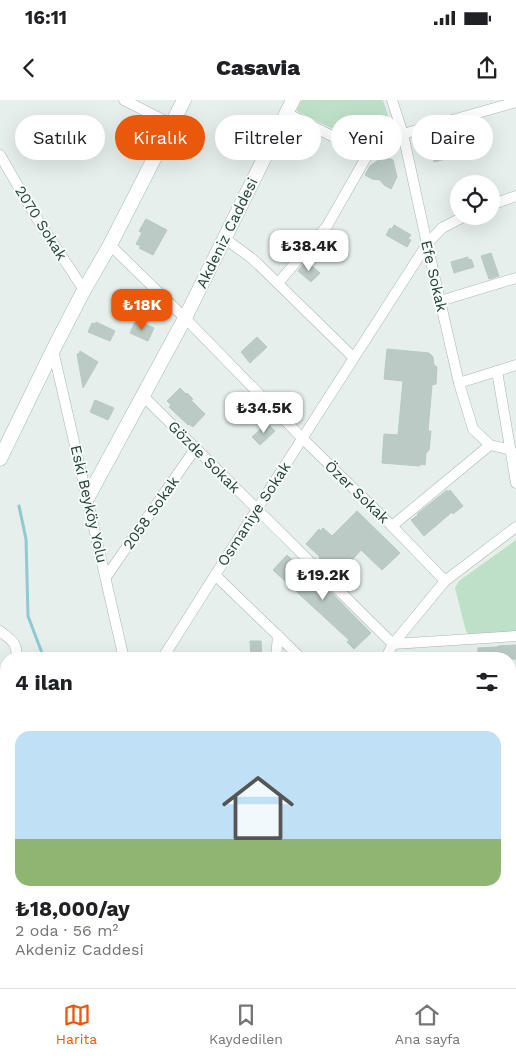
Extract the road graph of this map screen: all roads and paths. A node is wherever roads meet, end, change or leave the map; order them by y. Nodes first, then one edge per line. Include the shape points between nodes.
1 (124, 100) edge
2 (184, 100) edge
3 (293, 100) edge
4 (392, 100) edge
5 (481, 100) edge
6 (516, 102) edge
7 (485, 112) junction
8 (286, 113) junction
9 (153, 115) edge
10 (176, 115) edge
11 (403, 134) junction
12 (331, 136) edge
13 (0, 155) edge
14 (153, 160) edge
15 (365, 160) edge
16 (516, 196) edge
17 (500, 202) edge
18 (450, 224) edge
19 (224, 238) junction
20 (427, 244) junction
21 (110, 245) junction
22 (516, 278) edge
23 (278, 283) junction
24 (84, 290) junction
25 (440, 301) junction
26 (184, 318) junction
27 (53, 350) junction
28 (354, 358) junction
29 (516, 365) edge
30 (497, 371) junction
31 (459, 383) junction
32 (143, 396) junction
33 (302, 438) junction
34 (490, 446) junction
35 (196, 448) junction
36 (511, 450) junction
37 (0, 459) edge
38 (516, 483) edge
39 (88, 497) junction
40 (257, 509) junction
41 (392, 526) junction
42 (516, 527) edge
43 (215, 575) junction
44 (106, 577) junction
45 (445, 581) junction
46 (0, 631) edge
47 (278, 635) junction
48 (516, 636) edge
49 (393, 644) junction
50 (16, 652) edge
51 (122, 652) edge
52 (166, 652) edge
53 (277, 652) edge
54 (295, 652) edge
55 (389, 652) edge

1 - 9 street
2 - 10 main road
3 - 8 main road, Akdeniz Caddesi
4 - 11 street, Efe Sokak
5 - 7 street
6 - 7 street
7 - 11 street
8 - 12 street
8 - 19 main road, Akdeniz Caddesi
11 - 20 street, Efe Sokak
13 - 24 street, 2070 Sokak
14 - 21 main road
15 - 23 street via 327,226
16 - 17 street
18 - 20 street, Osmaniye Sokak
19 - 23 street
19 - 26 main road, Akdeniz Caddesi
20 - 25 street, Efe Sokak
20 - 28 street, Osmaniye Sokak
21 - 24 main road
21 - 26 street, Özer Sokak
22 - 25 street
23 - 28 street
24 - 27 main road
25 - 31 street, Efe Sokak
26 - 32 main road, Akdeniz Caddesi
26 - 33 street, Özer Sokak
27 - 37 main road
27 - 39 street, Eski Beyköy Yolu
28 - 33 street, Osmaniye Sokak
29 - 30 street
30 - 31 street
30 - 36 street
31 - 34 street, Efe Sokak via 473,429
32 - 35 street, Gözde Sokak
32 - 39 main road, Akdeniz Caddesi
33 - 40 street, Osmaniye Sokak
33 - 41 street, Özer Sokak
34 - 36 street
34 - 41 street
35 - 40 street, Gözde Sokak
35 - 44 street, 2058 Sokak
36 - 38 street
39 - 44 street, Eski Beyköy Yolu
40 - 43 street, Osmaniye Sokak
40 - 49 street, Gözde Sokak
41 - 45 street, Özer Sokak
42 - 45 street
43 - 47 street
43 - 52 street, Osmaniye Sokak
44 - 51 street, Eski Beyköy Yolu
45 - 49 street
46 - 50 street via 12,640
47 - 53 street
47 - 54 street
48 - 49 street
49 - 55 street

